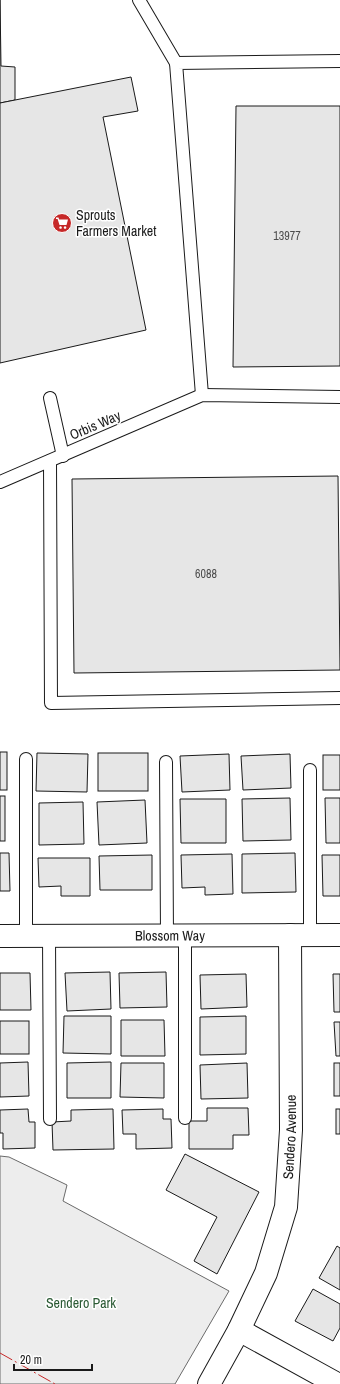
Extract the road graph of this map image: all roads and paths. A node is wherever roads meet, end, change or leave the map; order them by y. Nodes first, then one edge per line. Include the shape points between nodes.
1 (139, 0) edge
2 (340, 61) edge
3 (176, 63) junction
4 (202, 395) junction
5 (340, 397) edge
6 (50, 398) dead end
7 (63, 456) junction
8 (50, 461) junction
9 (0, 482) edge
10 (340, 698) edge
11 (26, 759) dead end
12 (166, 762) dead end
13 (310, 770) dead end
14 (300, 935) junction
15 (340, 935) edge
16 (0, 936) edge
17 (26, 936) junction
18 (49, 936) junction
19 (176, 936) junction
20 (185, 1118) dead end
21 (50, 1119) dead end
22 (239, 1330) junction
23 (337, 1379) edge
24 (209, 1384) edge

1 - 3 lane
2 - 3 lane
3 - 4 lane
4 - 5 lane
4 - 7 lane, Orbis Way
6 - 7 lane
7 - 8 lane, Orbis Way
8 - 9 lane, Orbis Way
8 - 10 lane via 51,703
11 - 17 lane
12 - 19 lane
13 - 14 lane
14 - 15 street, Blossom Way
14 - 19 street, Blossom Way
14 - 22 street, Sendero Avenue via 286,1207 266,1273
16 - 17 street, Blossom Way
17 - 18 street, Blossom Way
18 - 19 street, Blossom Way
18 - 21 lane
19 - 20 lane
22 - 23 street
22 - 24 street, Sendero Avenue

